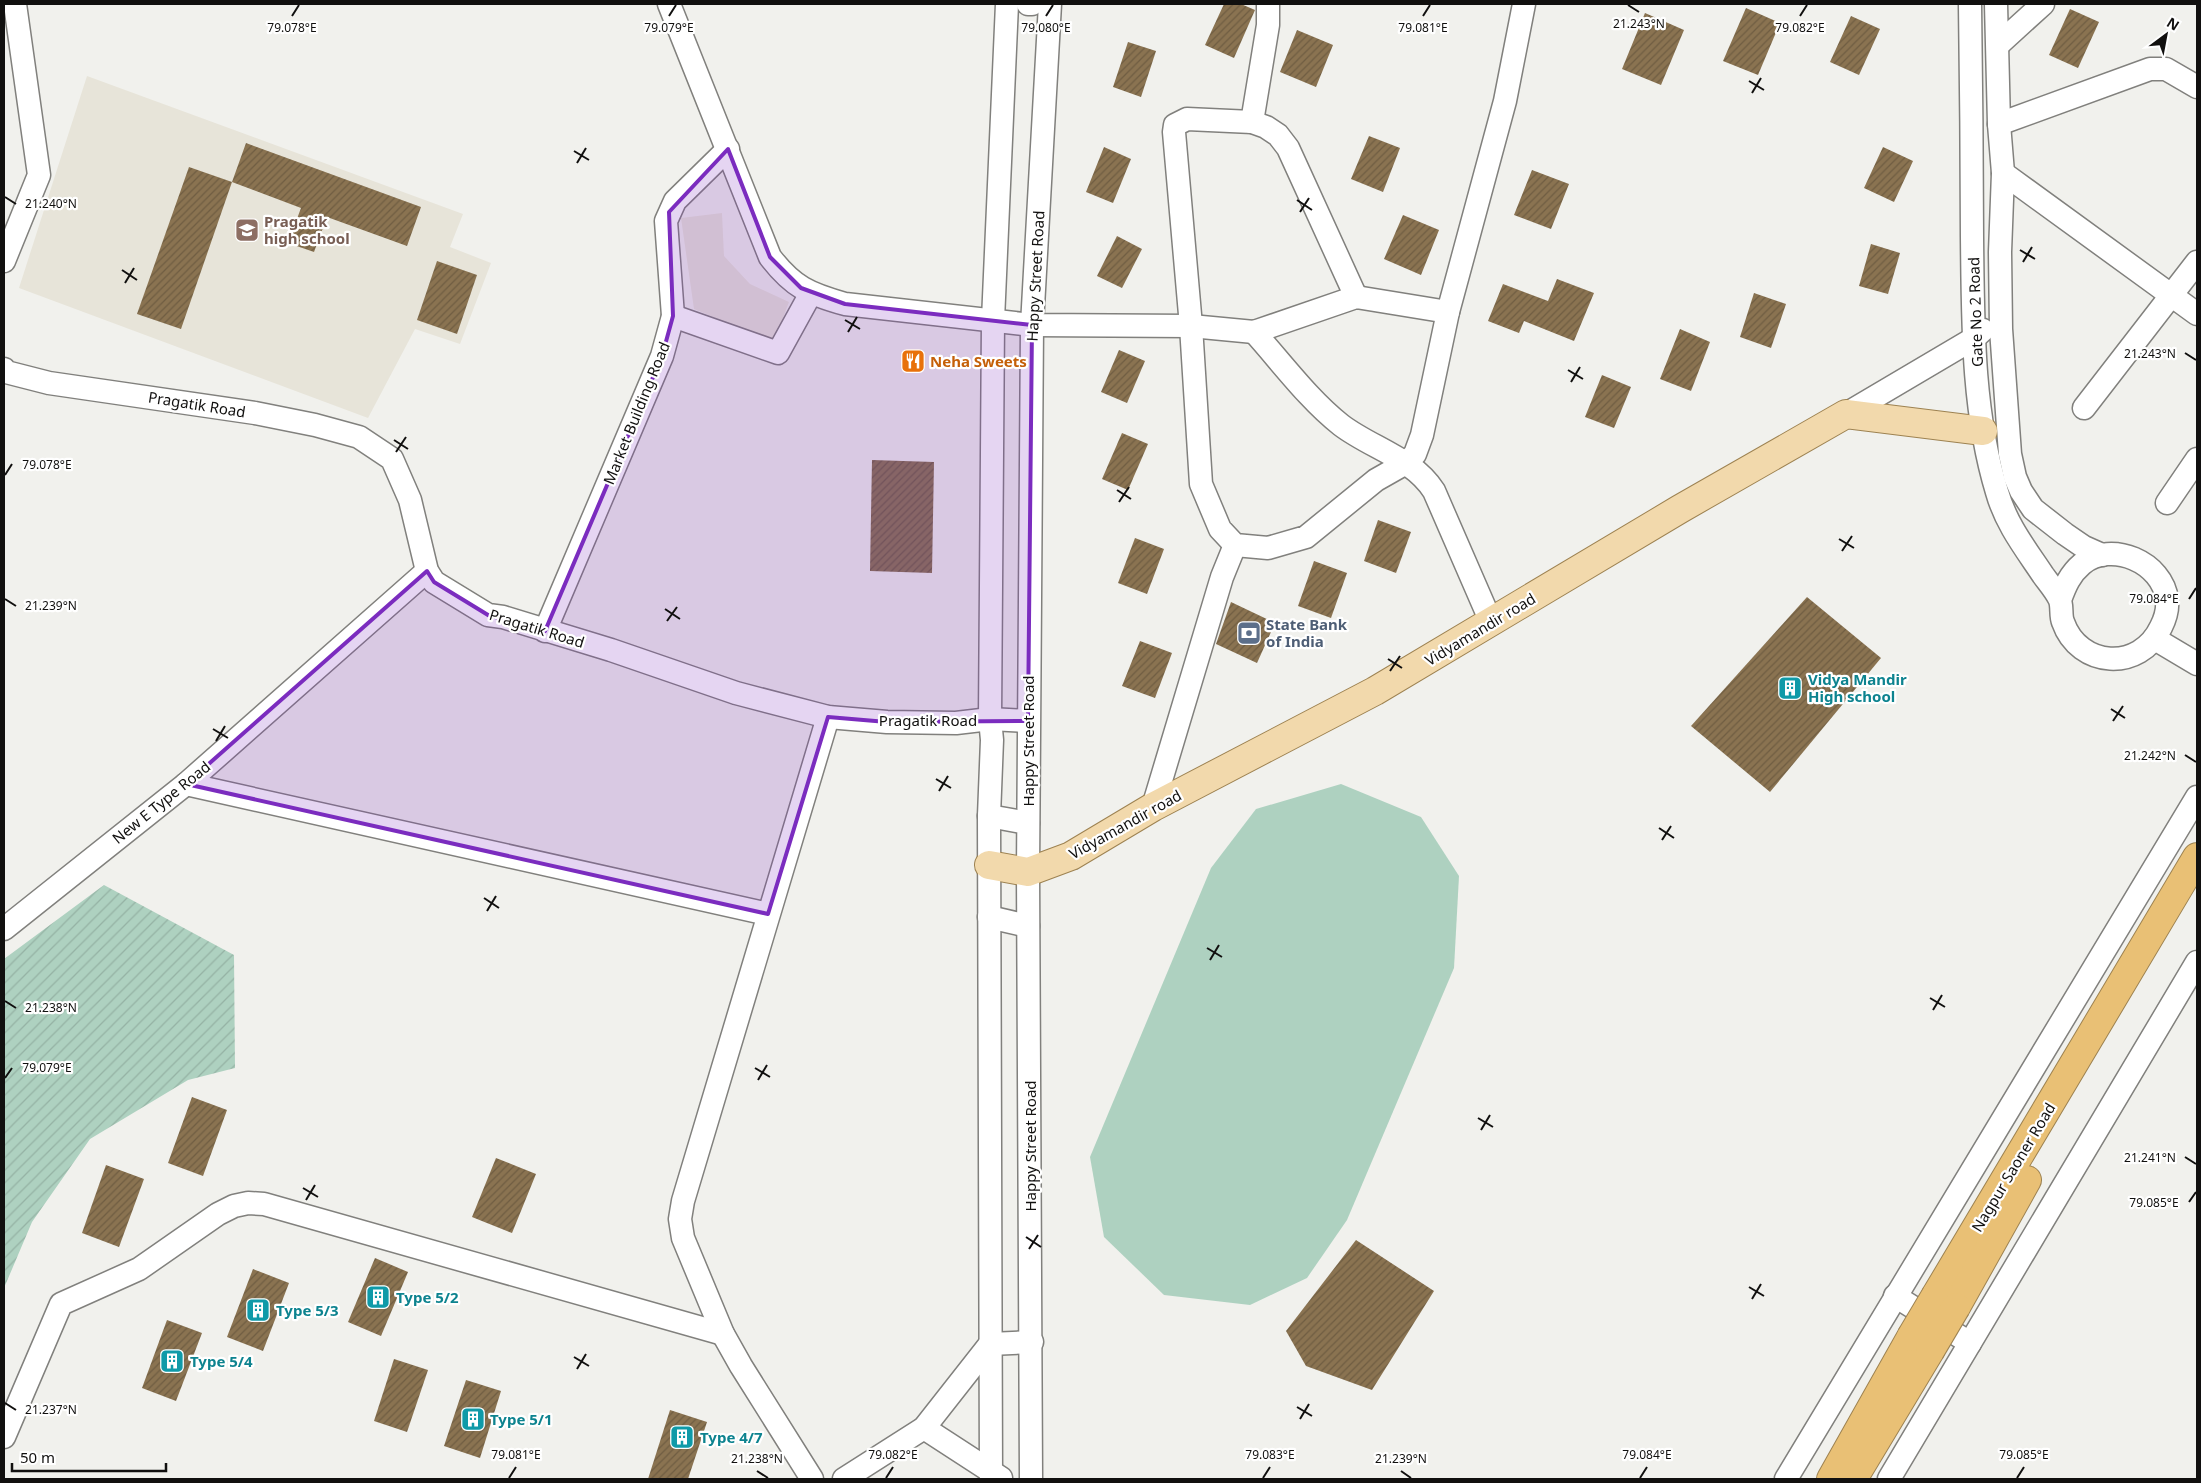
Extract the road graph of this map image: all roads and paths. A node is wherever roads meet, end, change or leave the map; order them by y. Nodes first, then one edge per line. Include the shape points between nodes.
1 (15, 4) edge
2 (669, 4) edge
3 (1007, 4) edge
4 (1028, 4) edge
5 (1032, 4) edge
6 (1050, 4) edge
7 (1268, 4) edge
8 (1524, 4) edge
9 (1970, 4) edge
10 (1996, 4) edge
11 (2043, 4) edge
12 (1999, 44) junction
13 (2197, 88) edge
14 (1252, 122) junction
15 (1999, 124) junction
16 (728, 149) junction
17 (2003, 173) junction
18 (4, 261) edge
19 (2197, 262) edge
20 (811, 293) junction
21 (2172, 296) junction
22 (1356, 297) junction
23 (1448, 312) junction
24 (2197, 314) edge
25 (2000, 315) junction
26 (672, 316) junction
27 (992, 320) junction
28 (1032, 324) junction
29 (1191, 326) junction
30 (1254, 332) junction
31 (1973, 339) junction
32 (4, 370) edge
33 (2084, 408) dead end
34 (1846, 414) junction
35 (1996, 428) junction
36 (2197, 459) edge
37 (1406, 463) junction
38 (2167, 503) dead end
39 (1235, 545) junction
40 (2102, 555) junction
41 (427, 571) junction
42 (2060, 600) junction
43 (1492, 622) junction
44 (545, 631) junction
45 (2155, 640) junction
46 (2197, 664) edge
47 (828, 717) junction
48 (990, 719) junction
49 (1028, 721) junction
50 (186, 784) junction
51 (2197, 797) edge
52 (1153, 806) junction
53 (989, 816) junction
54 (1028, 823) junction
55 (2197, 857) edge
56 (989, 865) junction
57 (1028, 872) junction
58 (2197, 893) edge
59 (768, 914) junction
60 (989, 917) junction
61 (1028, 926) junction
62 (4, 929) edge
63 (2197, 962) edge
64 (1896, 1296) junction
65 (1946, 1301) junction
66 (723, 1334) junction
67 (1032, 1342) junction
68 (1970, 1343) junction
69 (990, 1344) junction
70 (1921, 1344) junction
71 (924, 1428) junction
72 (4, 1437) edge
73 (995, 1477) edge
74 (812, 1479) edge
75 (844, 1479) edge
76 (1031, 1479) edge
77 (1786, 1479) edge
78 (1831, 1479) edge
79 (1852, 1479) edge
80 (1889, 1479) edge

1 - 18 street via 39,175
2 - 16 street
3 - 27 street
4 - 5 street
6 - 28 street, Happy Street Road
7 - 14 street via 1268,25
8 - 23 street via 1505,101
9 - 31 street, Gate No 2 Road
10 - 12 street, Gate No 2 Road
11 - 12 street
12 - 15 street, Gate No 2 Road
13 - 15 street via 2166,68 2150,69
14 - 22 street via 1278,135 1288,148
14 - 29 street via 1187,119 1175,125
15 - 17 street, Gate No 2 Road
16 - 20 street via 770,257 784,275
16 - 26 street, Market Building Road via 675,201 669,212 666,221
17 - 21 street
17 - 25 street, Gate No 2 Road
19 - 21 street
20 - 26 street via 778,353
20 - 27 street via 845,304
21 - 24 street
21 - 33 street
22 - 23 street
22 - 30 street
23 - 37 street via 1422,435 1415,454
25 - 31 street
25 - 35 street, Gate No 2 Road
26 - 44 street, Market Building Road via 662,356
27 - 28 street
27 - 48 street
28 - 29 street
28 - 49 street, Happy Street Road
29 - 30 street
29 - 39 street via 1201,484 1220,529
30 - 37 street via 1327,413 1357,437
31 - 34 street
31 - 35 street, Gate No 2 Road
32 - 41 street, Pragatik Road via 49,383 255,413 359,437 392,459 410,500
34 - 35 main road
34 - 43 main road, Vidyamandir road
35 - 40 street, Gate No 2 Road via 2010,454 2021,491 2034,509 2065,534
35 - 42 street, Gate No 2 Road via 1997,492 2008,523
36 - 38 street
37 - 39 street via 1376,480 1306,536 1268,548
37 - 43 street via 1427,479 1434,491
39 - 52 street via 1222,577
40 - 42 street via 2083,563 2066,583
40 - 45 street via 2122,554 2139,561 2160,582 2167,599 2165,618
41 - 44 street, Pragatik Road via 434,582 488,614
41 - 50 street, New E Type Road
42 - 45 street via 2062,621 2072,640 2089,653 2111,660 2127,658 2141,652
43 - 52 main road, Vidyamandir road via 1375,691
44 - 47 street, Pragatik Road via 736,693
45 - 46 street
47 - 48 street, Pragatik Road via 956,723
47 - 59 street
48 - 49 street, Pragatik Road
48 - 53 street
49 - 54 street, Happy Street Road
50 - 59 street
50 - 62 street, New E Type Road
51 - 64 street
52 - 57 main road, Vidyamandir road via 1071,856
53 - 54 street
53 - 56 street
54 - 57 street, Happy Street Road
55 - 65 highway, Nagpur Saoner Road
56 - 57 main road
56 - 60 street
57 - 61 street, Happy Street Road
58 - 65 highway, Nagpur Saoner Road via 2017,1196
59 - 66 street via 682,1201 680,1219 683,1238
60 - 61 street
60 - 69 street
61 - 67 street, Happy Street Road
63 - 68 street
64 - 68 street
64 - 77 street
65 - 70 highway, Nagpur Saoner Road, bridge
66 - 72 street via 264,1204 248,1203 218,1214 139,1269 61,1304
66 - 74 street
67 - 69 street
67 - 76 street, Happy Street Road
68 - 80 street
69 - 71 street
69 - 73 street
70 - 78 highway, Nagpur Saoner Road
70 - 79 highway, Nagpur Saoner Road
71 - 73 street
71 - 75 street

